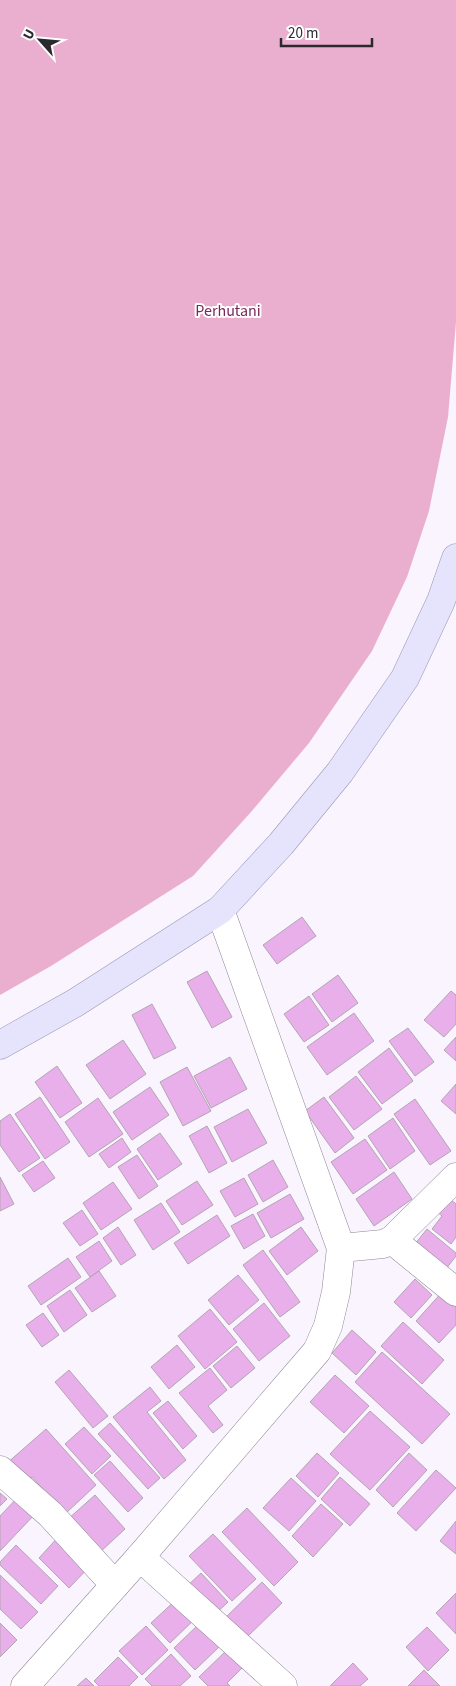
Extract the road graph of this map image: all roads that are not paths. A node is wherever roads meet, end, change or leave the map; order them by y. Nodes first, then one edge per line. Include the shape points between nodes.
1 (456, 558) edge
2 (220, 910) junction
3 (0, 1045) edge
4 (456, 1177) edge
5 (392, 1240) junction
6 (341, 1248) junction
7 (456, 1292) edge
8 (0, 1470) edge
9 (140, 1557) junction
10 (115, 1585) junction
11 (25, 1686) edge
12 (283, 1686) edge

1 - 2 main road via 441,601 406,678 340,772 281,844
2 - 3 main road via 74,1003
2 - 6 street
4 - 5 street
5 - 6 street via 383,1244
5 - 7 street
6 - 9 street via 336,1292 328,1326 317,1351
8 - 10 street via 50,1514
9 - 10 street
9 - 12 street
10 - 11 street

